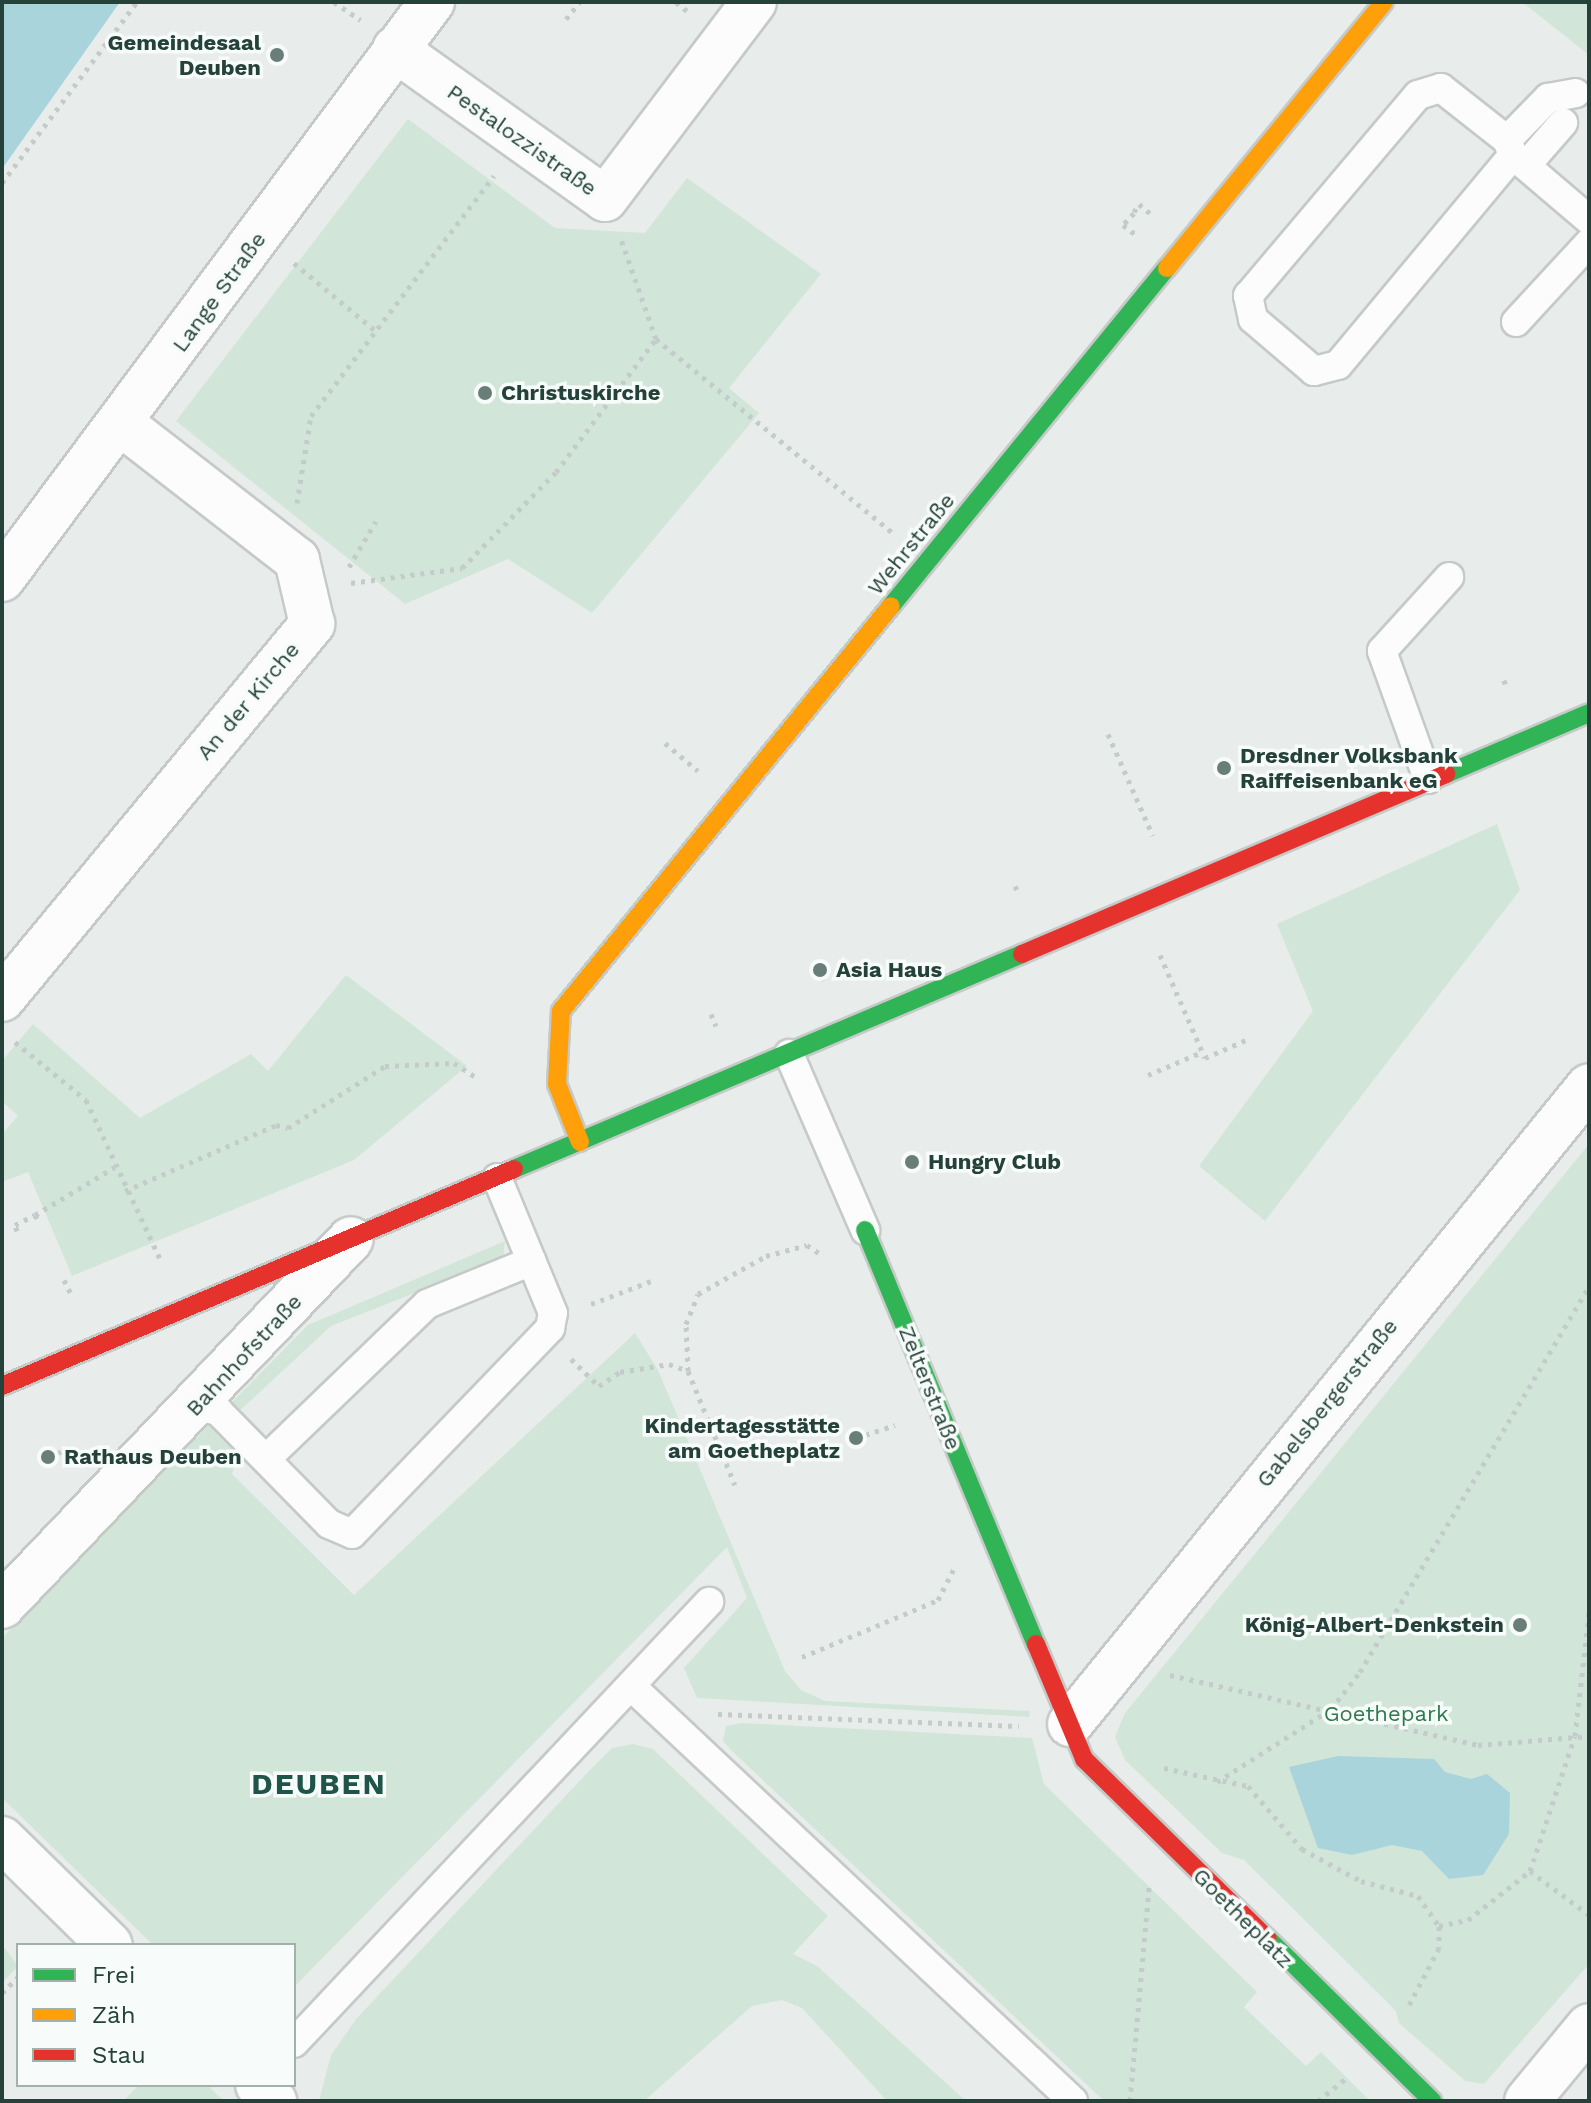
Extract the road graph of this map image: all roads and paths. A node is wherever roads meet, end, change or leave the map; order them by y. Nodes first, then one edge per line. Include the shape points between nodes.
1 (137, 2) edge
2 (432, 2) edge
3 (580, 2) edge
4 (754, 2) edge
5 (1384, 2) edge
6 (566, 19) dead end
7 (395, 49) junction
8 (1576, 93) dead end
9 (1563, 123) dead end
10 (1517, 153) junction
11 (497, 172) dead end
12 (2, 183) edge
13 (1152, 215) dead end
14 (1589, 220) edge
15 (617, 228) dead end
16 (1136, 235) dead end
17 (1589, 243) edge
18 (284, 255) dead end
19 (1516, 322) dead end
20 (376, 331) junction
21 (656, 339) junction
22 (123, 425) junction
23 (296, 509) dead end
24 (376, 521) dead end
25 (898, 537) dead end
26 (1449, 577) dead end
27 (2, 579) edge
28 (1589, 713) edge
29 (1108, 734) dead end
30 (665, 743) dead end
31 (701, 773) dead end
32 (1428, 779) junction
33 (1153, 836) dead end
34 (1015, 886) dead end
35 (1019, 894) dead end
36 (1160, 955) dead end
37 (820, 970) dead end
38 (824, 980) dead end
39 (711, 1014) dead end
40 (7, 1019) edge
41 (716, 1026) dead end
42 (1246, 1040) dead end
43 (1202, 1052) junction
44 (789, 1054) junction
45 (1148, 1075) dead end
46 (477, 1078) dead end
47 (1589, 1086) edge
48 (580, 1142) junction
49 (115, 1167) junction
50 (497, 1178) junction
51 (125, 1191) junction
52 (35, 1215) junction
53 (39, 1222) dead end
54 (865, 1230) joint
55 (17, 1231) dead end
56 (351, 1239) junction
57 (160, 1259) dead end
58 (532, 1261) junction
59 (836, 1264) dead end
60 (64, 1280) dead end
61 (654, 1280) dead end
62 (1589, 1286) edge
63 (581, 1292) dead end
64 (71, 1294) dead end
65 (688, 1371) junction
66 (588, 1376) dead end
67 (2, 1386) edge
68 (198, 1406) junction
69 (896, 1408) dead end
70 (902, 1423) junction
71 (909, 1435) dead end
72 (856, 1438) dead end
73 (69, 1448) dead end
74 (48, 1457) dead end
75 (266, 1459) junction
76 (735, 1485) dead end
77 (953, 1556) dead end
78 (709, 1602) dead end
79 (2, 1606) edge
80 (1589, 1613) edge
81 (802, 1657) dead end
82 (1119, 1664) junction
83 (632, 1687) junction
84 (1331, 1709) junction
85 (657, 1712) junction
86 (1070, 1724) junction
87 (1575, 1736) junction
88 (1589, 1736) edge
89 (2, 1839) edge
90 (1153, 1870) dead end
91 (1530, 1871) junction
92 (1589, 1915) edge
93 (1439, 1926) junction
94 (108, 1943) edge
95 (1589, 2026) edge
96 (296, 2041) edge
97 (1376, 2049) junction
98 (1073, 2101) edge
99 (1130, 2101) edge
100 (1318, 2101) edge
101 (1432, 2101) edge
102 (1527, 2101) edge

1 - 12 path
2 - 7 street, Lange Straße
3 - 6 path
4 - 7 street, Pestalozzistraße via 605,199
5 - 48 street, Wehrstraße via 561,1011 557,1084
7 - 22 street, Lange Straße
8 - 10 lane via 1548,98
9 - 10 lane
10 - 10 lane via 1441,88 1418,95 1248,296 1253,319 1314,371 1338,365
10 - 14 lane
11 - 20 path
13 - 16 path via 1139,204 1123,225
15 - 21 path
17 - 19 lane
18 - 20 path
20 - 23 path via 311,416
21 - 24 path via 556,472 462,568 338,585
21 - 25 path
22 - 27 street, Lange Straße
22 - 40 street, An der Kirche via 297,560 312,624
26 - 32 lane via 1382,651
28 - 32 street
29 - 33 path
30 - 31 path
32 - 44 street
34 - 35 path
36 - 43 path
37 - 38 path
39 - 41 path
40 - 49 path via 86,1100
42 - 43 path via 1205,1058
43 - 45 path
44 - 48 street
44 - 54 lane, Zelterstraße
46 - 51 path via 454,1063 385,1066 288,1128 276,1125
47 - 82 street, Gabelsbergerstraße
48 - 50 street
49 - 51 path
49 - 52 path
50 - 56 street
50 - 58 lane
51 - 57 path
52 - 53 path
52 - 55 path via 15,1225
54 - 86 street, Zelterstraße
56 - 67 street
56 - 68 street, Bahnhofstraße
58 - 75 lane via 427,1304
58 - 75 lane via 553,1313 544,1341 352,1534 329,1524
59 - 65 path via 807,1245 766,1256 698,1294 686,1324
60 - 64 path
61 - 63 path via 586,1306
62 - 84 path
65 - 66 path via 669,1364 620,1372 599,1386
65 - 76 path
68 - 75 lane via 218,1411
68 - 79 street, Bahnhofstraße
69 - 70 path
70 - 71 path
70 - 72 path
73 - 74 path
77 - 81 path via 938,1600
78 - 83 lane
80 - 87 path
82 - 84 path
82 - 86 street, Gabelsbergerstraße
83 - 85 lane
83 - 96 lane
84 - 87 path via 1478,1745
84 - 93 path via 1217,1782 1248,1786 1302,1849 1361,1881 1418,1896
85 - 86 path
85 - 98 lane
86 - 97 street, Goetheplatz via 1084,1759
87 - 88 path
87 - 91 path
89 - 94 street
90 - 99 path via 1134,1989
91 - 92 path
91 - 93 path via 1468,1920
93 - 97 path via 1439,1948 1399,2023
95 - 102 street
97 - 100 path
97 - 101 street, Goetheplatz

